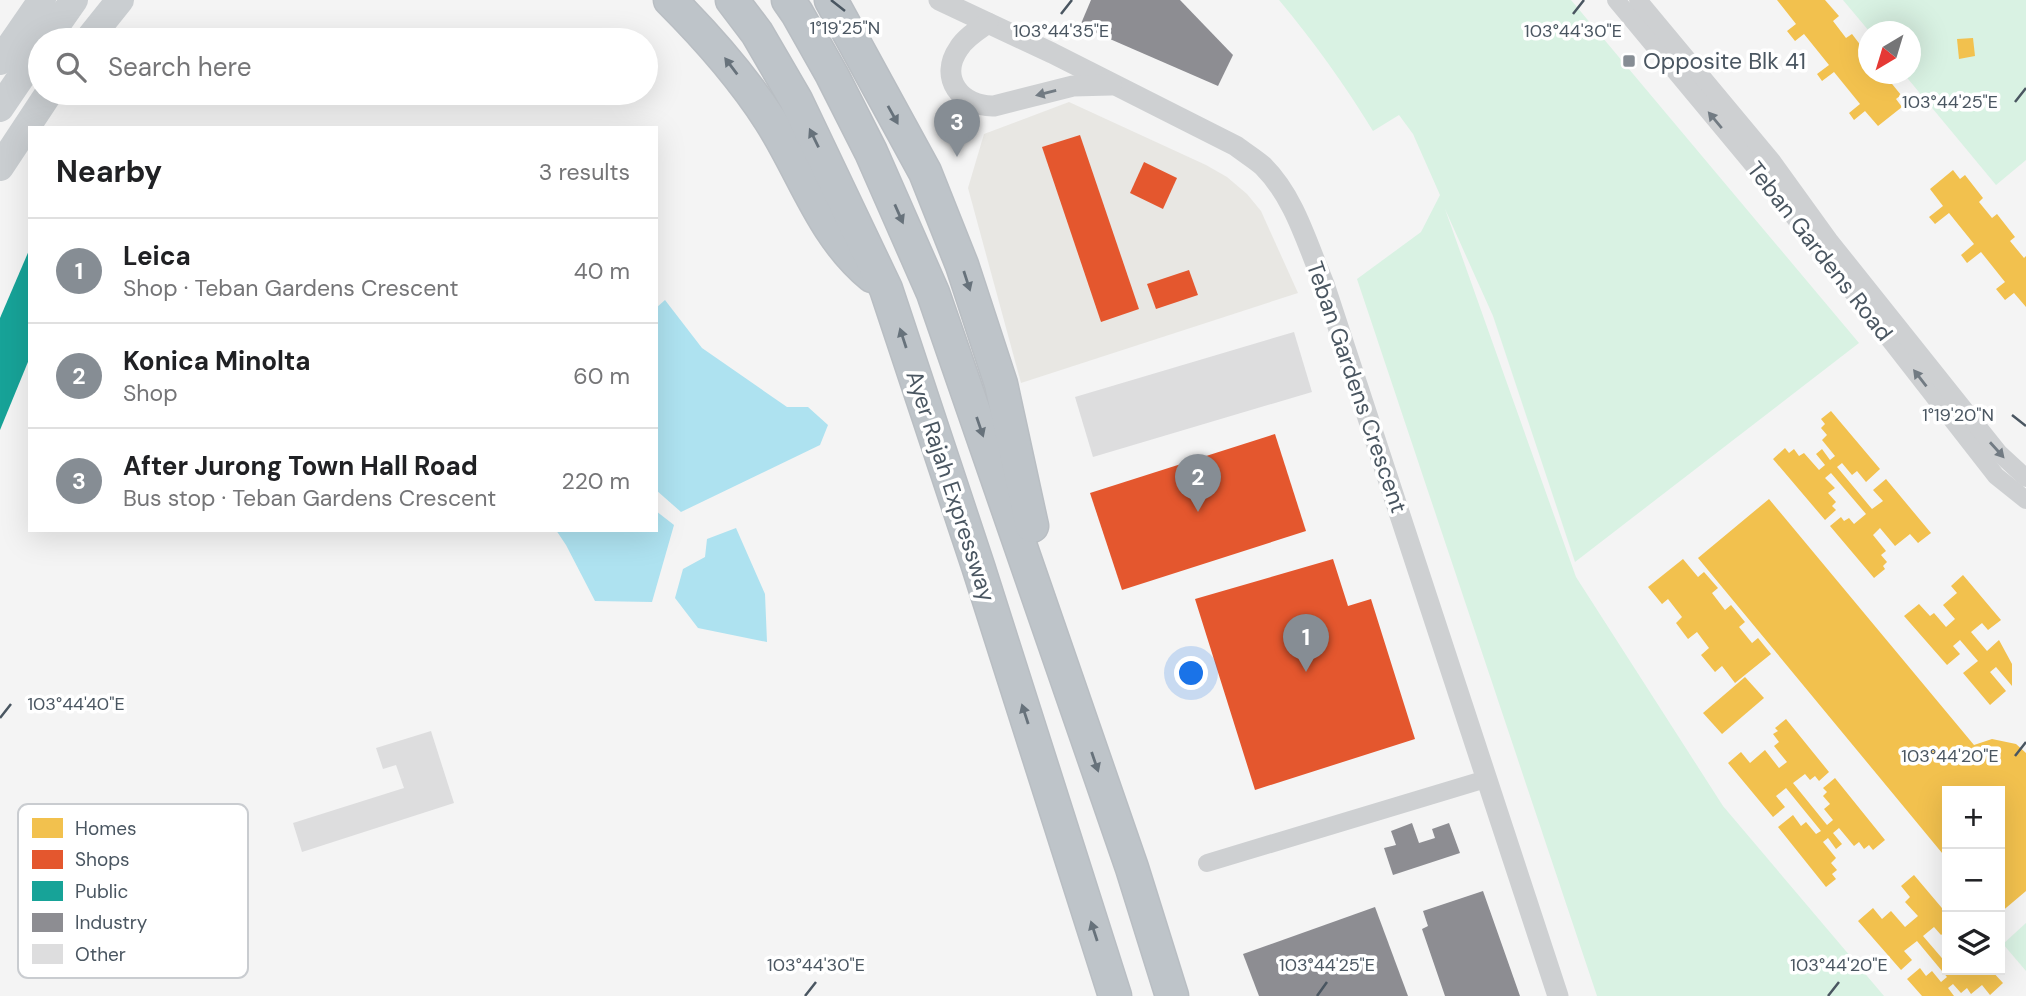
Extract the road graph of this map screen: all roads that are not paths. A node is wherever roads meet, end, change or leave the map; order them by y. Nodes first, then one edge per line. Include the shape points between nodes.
1 (42, 0) edge
2 (74, 0) edge
3 (120, 0) edge
4 (670, 0) edge
5 (732, 0) edge
6 (788, 0) edge
7 (831, 0) edge
8 (939, 0) edge
9 (1616, 0) edge
10 (1638, 0) edge
11 (988, 23) junction
12 (54, 28) edge
13 (98, 28) edge
14 (0, 61) edge
15 (28, 67) edge
16 (1113, 85) junction
17 (41, 105) edge
18 (0, 108) edge
19 (0, 167) edge
20 (1766, 167) junction
21 (886, 289) junction
22 (2026, 478) edge
23 (2026, 500) edge
24 (1065, 674) junction
25 (1486, 779) junction
26 (1207, 863) dead end
27 (1115, 996) edge
28 (1172, 996) edge
29 (1558, 996) edge

1 - 14 main road
2 - 12 main road
3 - 13 main road
21 -> 4 highway via 845,250 808,193 771,122 720,51
21 -> 5 highway, Ayer Rajah Expressway via 796,100
6 -> 24 highway, Ayer Rajah Expressway via 872,152 933,293
7 -> 24 highway via 925,172 962,265 1001,384
8 - 11 street
20 -> 9 street, Teban Gardens Road
10 - 20 street, Teban Gardens Road
11 - 16 street, Teban Gardens Crescent
16 -> 11 street, Teban Gardens Crescent via 1073,86 994,106 972,103 955,87 953,62 958,49
15 - 18 main road
16 - 25 street, Teban Gardens Crescent via 1236,146 1262,166 1296,215 1324,284
17 - 19 main road
20 -> 22 street, Teban Gardens Road via 1991,443
23 -> 20 street, Teban Gardens Road via 1996,475
27 -> 21 highway, Ayer Rajah Expressway
24 -> 28 highway, Ayer Rajah Expressway
25 - 26 street
25 - 29 street, Teban Gardens Crescent

